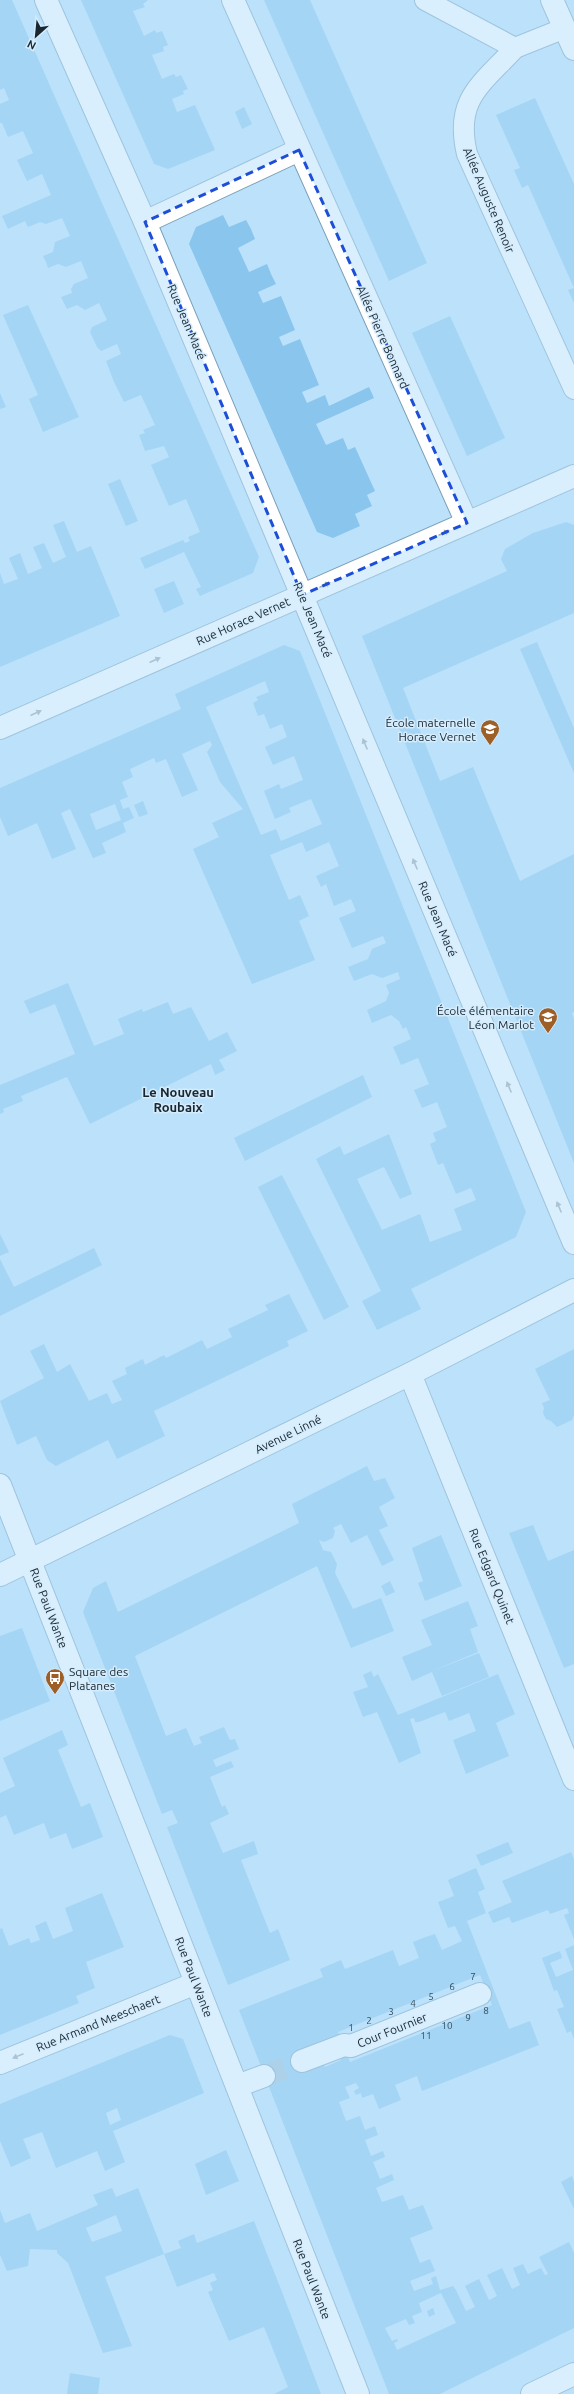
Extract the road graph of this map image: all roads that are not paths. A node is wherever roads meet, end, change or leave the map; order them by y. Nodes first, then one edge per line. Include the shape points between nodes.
1 (46, 0) edge
2 (233, 0) edge
3 (425, 0) edge
4 (552, 0) edge
5 (569, 26) edge
6 (515, 48) junction
7 (574, 49) edge
8 (299, 150) junction
9 (145, 222) junction
10 (574, 389) edge
11 (574, 476) edge
12 (467, 523) junction
13 (302, 595) junction
14 (0, 728) edge
15 (574, 1243) edge
16 (574, 1290) edge
17 (410, 1374) junction
18 (0, 1485) edge
19 (31, 1560) junction
20 (0, 1575) edge
21 (574, 1779) edge
22 (196, 1983) junction
23 (480, 1994) dead end
24 (302, 2061) tunnel mouth
25 (0, 2063) edge
26 (264, 2076) tunnel mouth
27 (237, 2086) junction
28 (574, 2374) edge
29 (358, 2394) edge
30 (532, 2394) edge

1 - 9 street, Rue Jean Macé
2 - 8 street, Allée Pierre Bonnard
3 - 6 lane
4 - 5 street
5 - 6 lane
5 - 7 street
6 - 10 lane, Allée Auguste Renoir via 466,104 463,136 467,154
8 - 9 street
8 - 12 street, Allée Pierre Bonnard
9 - 13 street, Rue Jean Macé
11 - 12 street, Rue Horace Vernet
13 -> 12 street, Rue Horace Vernet
14 -> 13 street, Rue Horace Vernet
15 -> 13 street, Rue Jean Macé
16 - 17 street, Avenue Linné
17 - 19 street, Avenue Linné
17 - 21 street, Rue Edgard Quinet
18 - 19 street, Rue Paul Wante
19 - 20 street, Avenue Linné
19 - 22 street, Rue Paul Wante
22 -> 25 street, Rue Armand Meeschaert
22 - 27 street, Rue Paul Wante
23 - 24 street, Cour Fournier via 350,2046 344,2045
26 - 27 street
27 - 29 street, Rue Paul Wante
28 - 30 street

